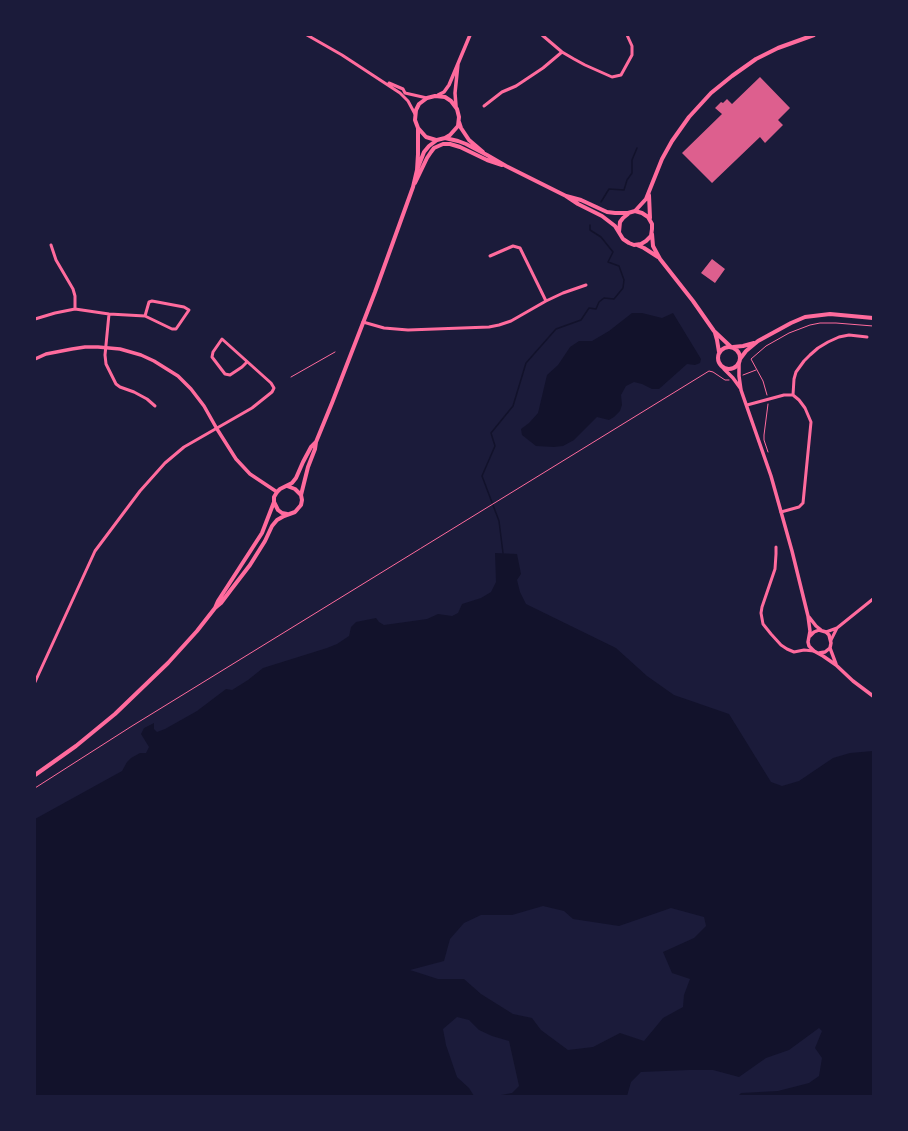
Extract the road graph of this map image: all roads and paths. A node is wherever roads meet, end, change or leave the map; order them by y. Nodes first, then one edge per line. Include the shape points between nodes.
1 (307, 35) edge
2 (470, 35) edge
3 (542, 35) edge
4 (627, 35) edge
5 (814, 35) edge
6 (562, 52) junction
7 (458, 63) junction
8 (382, 80) junction
9 (438, 96) junction
10 (427, 98) junction
11 (456, 106) junction
12 (484, 106) dead end
13 (416, 114) junction
14 (459, 122) junction
15 (418, 128) junction
16 (445, 138) junction
17 (437, 140) junction
18 (487, 154) junction
19 (506, 166) junction
20 (417, 170) junction
21 (413, 187) junction
22 (649, 193) junction
23 (566, 196) junction
24 (635, 212) junction
25 (628, 213) junction
26 (650, 219) junction
27 (620, 232) junction
28 (652, 234) junction
29 (51, 245) dead end
30 (637, 245) junction
31 (490, 256) dead end
32 (660, 259) junction
33 (586, 284) dead end
34 (546, 301) junction
35 (75, 309) junction
36 (109, 314) junction
37 (145, 316) junction
38 (873, 318) edge
39 (35, 319) edge
40 (363, 322) junction
41 (873, 326) edge
42 (714, 331) junction
43 (867, 337) dead end
44 (758, 341) junction
45 (732, 347) junction
46 (106, 348) junction
47 (335, 352) dead end
48 (718, 353) junction
49 (35, 358) edge
50 (740, 361) junction
51 (247, 362) junction
52 (724, 369) junction
53 (710, 371) dead end
54 (291, 377) dead end
55 (741, 390) junction
56 (793, 395) junction
57 (768, 399) junction
58 (747, 405) junction
59 (155, 406) dead end
60 (217, 429) junction
61 (316, 442) junction
62 (769, 456) dead end
63 (287, 486) junction
64 (277, 492) junction
65 (301, 495) junction
66 (274, 502) junction
67 (781, 512) junction
68 (289, 514) junction
69 (776, 547) dead end
70 (873, 599) edge
71 (215, 608) junction
72 (808, 616) junction
73 (837, 628) junction
74 (822, 630) junction
75 (826, 632) junction
76 (809, 637) junction
77 (831, 640) junction
78 (808, 642) junction
79 (830, 648) junction
80 (804, 650) junction
81 (816, 652) junction
82 (836, 665) junction
83 (35, 682) edge
84 (873, 696) edge
85 (35, 775) edge
86 (35, 788) edge

1 - 8 street
2 - 7 street
3 - 6 street
4 - 6 street via 632,46 632,55 621,75 612,77
5 - 22 main road via 756,59 711,93 672,141
6 - 12 street via 544,68 502,92
7 - 9 street via 449,84
7 - 11 street
8 - 10 street via 403,89 405,93
8 - 13 street via 400,93
9 - 10 main road
9 - 11 main road via 448,98
10 - 13 main road via 420,104
11 - 14 main road
13 - 15 main road
14 - 16 main road via 455,131
14 - 18 main road via 469,140
15 - 17 main road via 426,137
15 - 20 main road
16 - 17 main road
16 - 18 main road
17 - 20 main road via 424,152
18 - 19 main road
19 - 21 main road via 460,147 443,144 431,152
19 - 23 main road
20 - 21 main road
21 - 40 main road
22 - 24 main road
22 - 26 main road
23 - 25 main road via 607,212
23 - 27 main road via 606,219
24 - 25 main road
24 - 26 main road via 645,214
25 - 27 main road via 620,222
26 - 28 main road
27 - 30 main road via 623,239
28 - 30 main road via 646,242
28 - 32 main road via 653,246
29 - 35 street via 56,260 73,289
30 - 32 main road
31 - 34 street via 513,246 520,248
32 - 42 main road
33 - 34 street
34 - 40 street via 512,321 489,327 408,330 384,328
35 - 36 street
35 - 39 street
36 - 37 street
36 - 46 street
37 - 37 street via 176,329 189,310 184,306 152,301 149,302
38 - 44 main road via 814,315 791,323
40 - 61 main road
41 - 57 path via 829,323 810,325 766,346 751,359 766,388
42 - 45 main road
42 - 48 main road
43 - 56 street via 839,337 818,348 796,372
44 - 45 main road
44 - 50 main road via 746,351
45 - 48 main road
45 - 50 main road via 739,353
46 - 49 street via 85,347
46 - 59 street via 106,364 116,384 147,399
46 - 60 street via 145,356 178,376 197,396
47 - 54 path
48 - 52 main road via 719,365
50 - 52 main road via 733,369
50 - 55 street
51 - 51 street via 222,339 213,352 212,357 226,374 230,375
51 - 60 street via 274,388 252,408
52 - 55 street
53 - 86 path
55 - 58 street
56 - 57 street
56 - 67 street via 805,408 811,422 803,503 799,507
57 - 58 street
57 - 62 path via 764,440
58 - 67 street
60 - 64 street via 247,471
60 - 83 street via 184,447 166,463 140,491 94,551
61 - 63 main road via 296,478
61 - 65 main road
63 - 64 main road
63 - 65 main road via 296,488
64 - 66 main road
65 - 68 main road via 300,507
66 - 68 main road via 279,511
66 - 71 main road via 262,533
67 - 72 street
68 - 71 main road via 281,517 272,526 250,565
69 - 80 street via 775,568 761,613 764,624 776,639 794,652
70 - 73 street
71 - 85 main road via 168,663 136,695 76,746
72 - 74 street
72 - 76 street
73 - 75 street
73 - 77 street
74 - 75 street
74 - 76 street via 814,632
75 - 77 street
76 - 78 street
77 - 79 street
78 - 80 street
78 - 81 street via 810,648
79 - 81 street via 825,652
79 - 82 street
80 - 81 street
81 - 82 street
82 - 84 street

